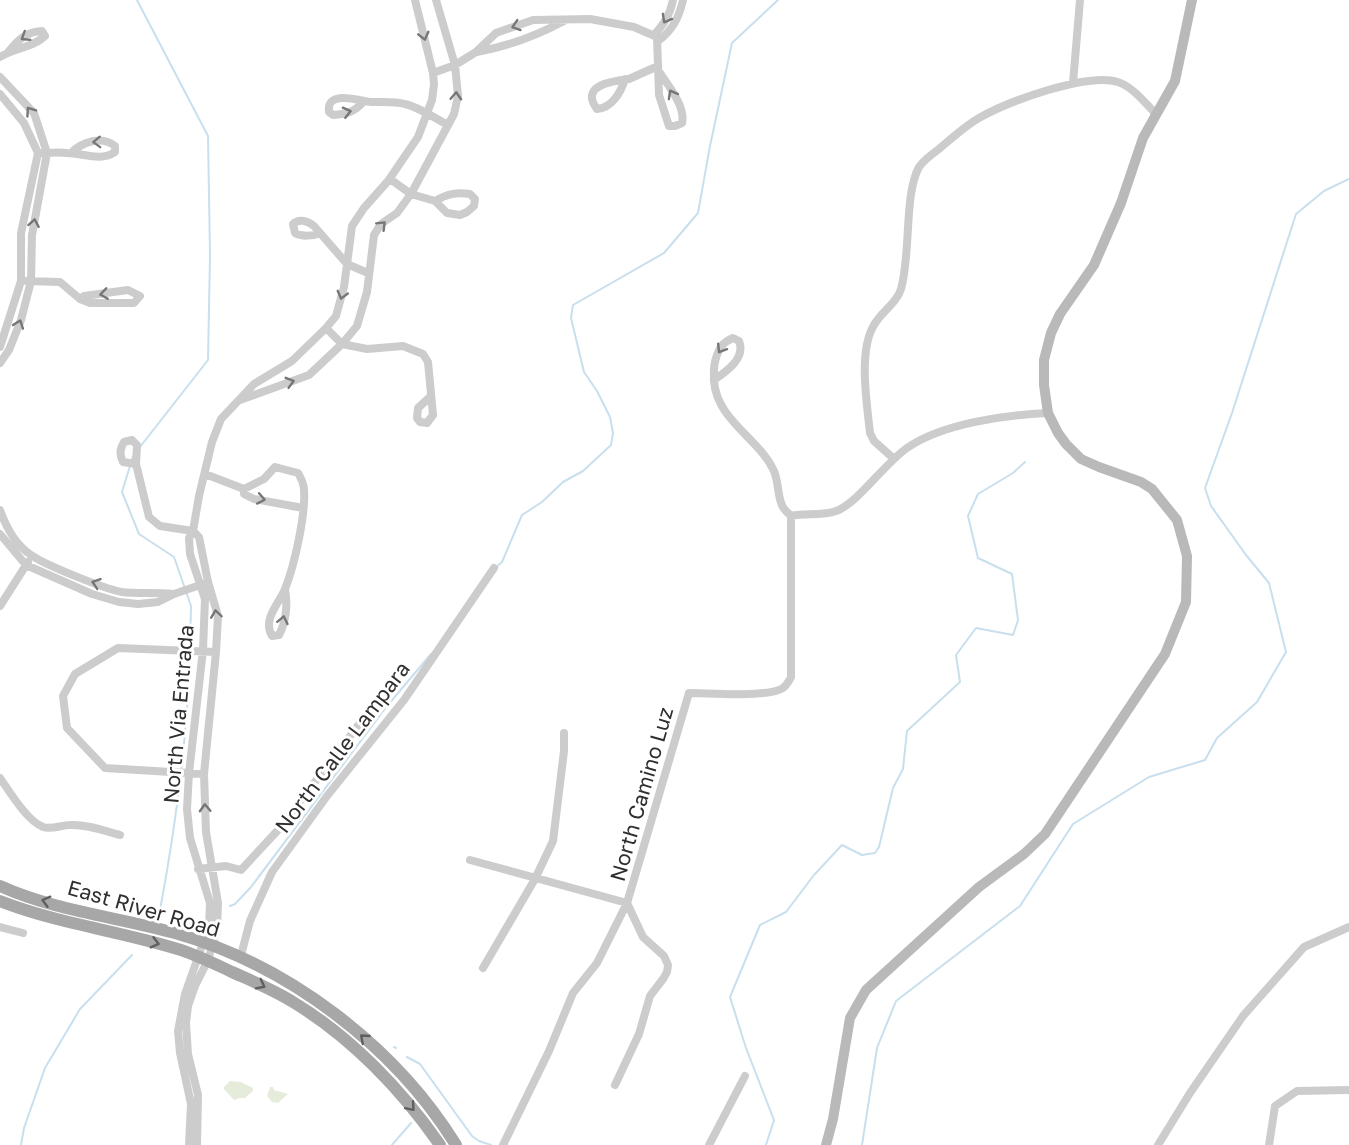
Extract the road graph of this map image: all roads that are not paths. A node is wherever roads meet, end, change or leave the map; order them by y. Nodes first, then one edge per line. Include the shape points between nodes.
1 (415, 0) edge
2 (436, 0) edge
3 (673, 0) edge
4 (683, 0) edge
5 (1080, 0) edge
6 (1192, 0) edge
7 (565, 20) junction
8 (656, 38) junction
9 (9, 51) dead end
10 (476, 52) junction
11 (0, 57) edge
12 (455, 65) junction
13 (659, 69) junction
14 (432, 73) junction
15 (0, 76) edge
16 (625, 79) junction
17 (1073, 83) junction
18 (0, 94) edge
19 (364, 101) dead end
20 (427, 114) junction
21 (1156, 114) junction
22 (448, 125) junction
23 (38, 153) junction
24 (47, 153) junction
25 (71, 153) junction
26 (390, 179) junction
27 (411, 194) junction
28 (435, 201) junction
29 (320, 233) dead end
30 (347, 264) junction
31 (368, 273) junction
32 (21, 281) junction
33 (30, 281) junction
34 (80, 299) junction
35 (326, 328) junction
36 (342, 344) junction
37 (0, 346) edge
38 (0, 363) edge
39 (714, 380) junction
40 (431, 396) dead end
41 (235, 402) junction
42 (1048, 413) junction
43 (893, 458) junction
44 (136, 464) dead end
45 (205, 474) junction
46 (244, 489) junction
47 (303, 508) junction
48 (0, 510) edge
49 (791, 516) junction
50 (194, 531) junction
51 (0, 534) edge
52 (32, 556) junction
53 (26, 565) junction
54 (494, 568) dead end
55 (204, 584) junction
56 (117, 590) junction
57 (285, 590) junction
58 (174, 594) junction
59 (2, 595) edge
60 (114, 601) junction
61 (0, 606) edge
62 (202, 651) junction
63 (216, 652) junction
64 (376, 702) dead end
65 (564, 733) dead end
66 (189, 773) junction
67 (204, 774) junction
68 (0, 778) edge
69 (120, 835) dead end
70 (470, 860) dead end
71 (212, 866) junction
72 (198, 869) junction
73 (535, 879) junction
74 (0, 886) edge
75 (0, 901) edge
76 (627, 903) junction
77 (0, 927) edge
78 (1349, 927) edge
79 (23, 933) dead end
80 (208, 945) junction
81 (203, 959) junction
82 (240, 959) junction
83 (483, 968) dead end
84 (745, 1076) dead end
85 (615, 1085) dead end
86 (1349, 1090) edge
87 (189, 1145) edge
88 (197, 1145) edge
89 (440, 1145) edge
90 (456, 1145) edge
91 (503, 1145) edge
92 (709, 1145) edge
93 (826, 1145) edge
94 (1158, 1145) edge
95 (1269, 1145) edge

1 -> 14 street, North Via Entrada
2 - 12 street
3 -> 8 street
4 - 8 street via 672,29
5 - 17 street
6 - 21 main road via 1179,68
7 - 8 street via 620,24
7 - 10 street via 538,35
7 -> 10 street via 533,20 496,33
8 - 13 street
9 - 11 street
10 - 12 street
12 - 14 street
22 -> 12 street via 458,96
13 -> 13 street via 659,95 666,118 669,126 678,126 683,118
13 - 16 street
14 - 20 street, North Via Entrada via 434,84
24 -> 15 street via 34,113
16 - 16 street via 611,81 593,92 591,100 597,109 603,109 618,95
17 - 21 street via 1118,82
17 - 43 street via 977,118 918,169 900,291 873,327 865,369 870,433
18 - 23 street via 24,123
19 - 20 street via 405,104
20 - 22 street
20 - 26 street, North Via Entrada via 418,137
21 - 42 main road via 1094,265 1051,333 1044,360
22 - 27 street
23 - 24 street
23 - 32 street via 21,233
24 - 25 street
33 -> 24 street via 32,235
25 -> 25 street via 102,156 112,154 115,146 110,142 87,142
26 - 27 street
26 - 30 street, North Via Entrada via 352,226
27 - 28 street
31 -> 27 street via 374,234
28 - 28 street via 447,213 460,215 474,206 475,199 457,192
29 - 30 street
30 - 31 street
30 -> 35 street, North Via Entrada via 336,316
31 - 36 street via 357,326
32 - 33 street
32 - 37 street
33 - 34 street via 60,282
38 -> 33 street via 21,320
34 -> 34 street via 122,304 134,303 140,296 128,291
35 - 36 street
35 - 41 street, North Via Entrada via 292,361 254,384
36 - 40 street via 367,349 403,346 423,354 428,362
41 -> 36 street via 309,375
39 -> 39 street via 740,356 739,341 733,338 722,345 713,367
39 - 49 street via 717,399 724,410 773,468 782,505
41 - 45 street, North Via Entrada via 221,419
42 - 43 street via 1011,414 953,428 921,440
42 - 93 main road via 1058,433 1082,459 1152,489 1177,520 1187,556 1186,602 1165,654 1045,834 979,887 866,990 850,1018
43 - 49 street via 839,510
44 - 50 street via 149,517 166,528
45 - 46 street
45 - 50 street, North Via Entrada
46 -> 47 street via 244,494 254,499
46 - 47 street via 275,468 298,473 304,489
47 - 57 street
48 - 52 street via 5,525
49 - 76 street, North Camino Luz via 789,683 776,691 689,693
50 - 55 street, North Via Entrada via 199,537
50 - 55 street, North Via Entrada via 189,538 190,554
51 - 53 street
52 - 53 street
56 -> 52 street
53 - 59 street
53 - 60 street
54 - 82 street, North Calle Lampara via 404,700 272,872 250,921
55 - 58 street
55 - 62 street, North Via Entrada
63 -> 55 street, North Via Entrada via 218,616
56 - 58 street
56 - 60 street
57 -> 57 street via 271,614 268,629 272,636 279,635 283,628
58 - 60 street via 158,603
59 - 61 street
62 - 63 street
62 - 66 street, North Via Entrada
62 - 66 street via 118,648 75,674 63,696 67,728 105,768
63 - 67 street, North Via Entrada
64 - 71 street, North Calle Lampara via 255,857 241,870
65 - 73 street via 553,841
66 - 67 street
66 - 72 street, North Via Entrada via 187,809
71 -> 67 street, North Via Entrada via 206,832
68 - 69 street via 27,814 43,827 82,826
70 - 73 street
71 - 72 street, North Calle Lampara
71 - 80 street, North Via Entrada via 218,903 217,929
72 - 80 street, North Via Entrada via 210,903
73 - 76 street
73 - 83 street
80 -> 74 main road, East River Road
75 -> 81 main road, East River Road
76 - 85 street via 643,937 668,964 663,980 650,996 639,1034
76 - 91 street, North Camino Luz via 597,963 573,993
77 - 79 street
78 - 94 street via 1304,947 1243,1016
80 - 81 street, North Via Entrada
80 - 82 main road, East River Road
81 - 87 street, North Via Entrada via 185,994 178,1031 191,1104
81 - 88 street, North Via Entrada via 186,1023 188,1054 198,1095
81 -> 89 main road, East River Road via 293,1002 330,1029 395,1089
90 -> 82 main road, East River Road via 393,1065 346,1022 293,986
84 - 92 street
86 - 95 street via 1297,1091 1275,1107

